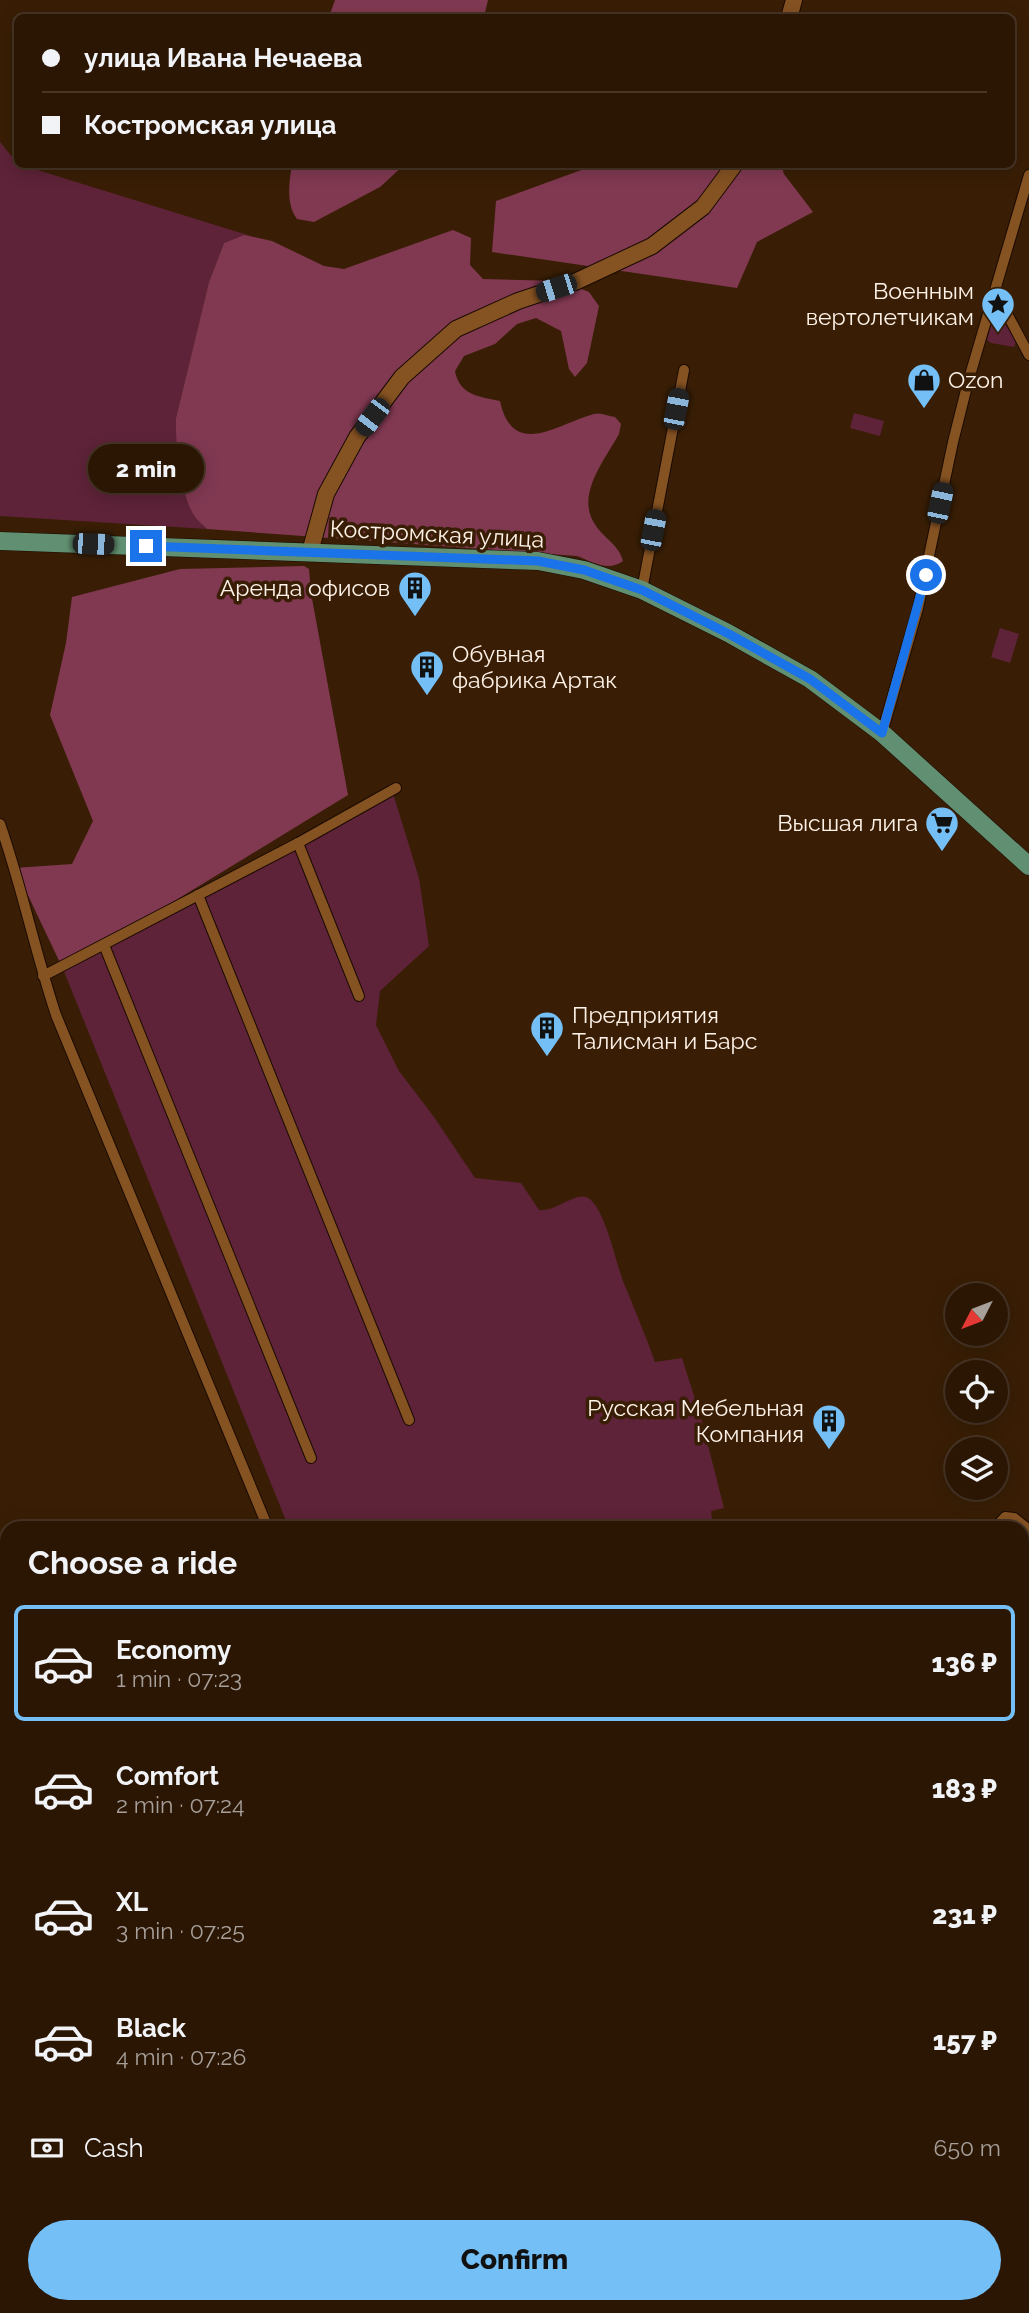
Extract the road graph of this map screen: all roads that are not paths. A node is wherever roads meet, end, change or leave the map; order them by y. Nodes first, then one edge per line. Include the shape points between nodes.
1 (732, 168) edge
2 (1029, 175) edge
3 (995, 291) junction
4 (1029, 355) edge
5 (684, 370) dead end
6 (0, 541) edge
7 (310, 552) junction
8 (642, 590) junction
9 (882, 733) junction
10 (396, 788) dead end
11 (0, 824) edge
12 (298, 843) junction
13 (1029, 866) edge
14 (198, 895) junction
15 (104, 945) junction
16 (43, 976) junction
17 (359, 996) dead end
18 (409, 1420) dead end
19 (311, 1458) dead end
20 (265, 1521) edge
21 (1001, 1521) edge
22 (1018, 1521) edge

1 - 7 main road via 703,207 652,246 456,330 402,377 357,437 326,494
2 - 3 street
3 - 4 street
3 - 9 street via 953,442 918,608
5 - 8 street
6 - 7 main road, Костромская улица
7 - 8 main road, Костромская улица via 538,561 584,570
8 - 9 main road, Костромская улица via 810,679
9 - 13 main road, Костромская улица
10 - 12 street
11 - 16 street
12 - 14 street
12 - 17 street
14 - 15 street
14 - 18 street
15 - 16 street
15 - 19 street
16 - 20 street
21 - 22 street via 1005,1517

